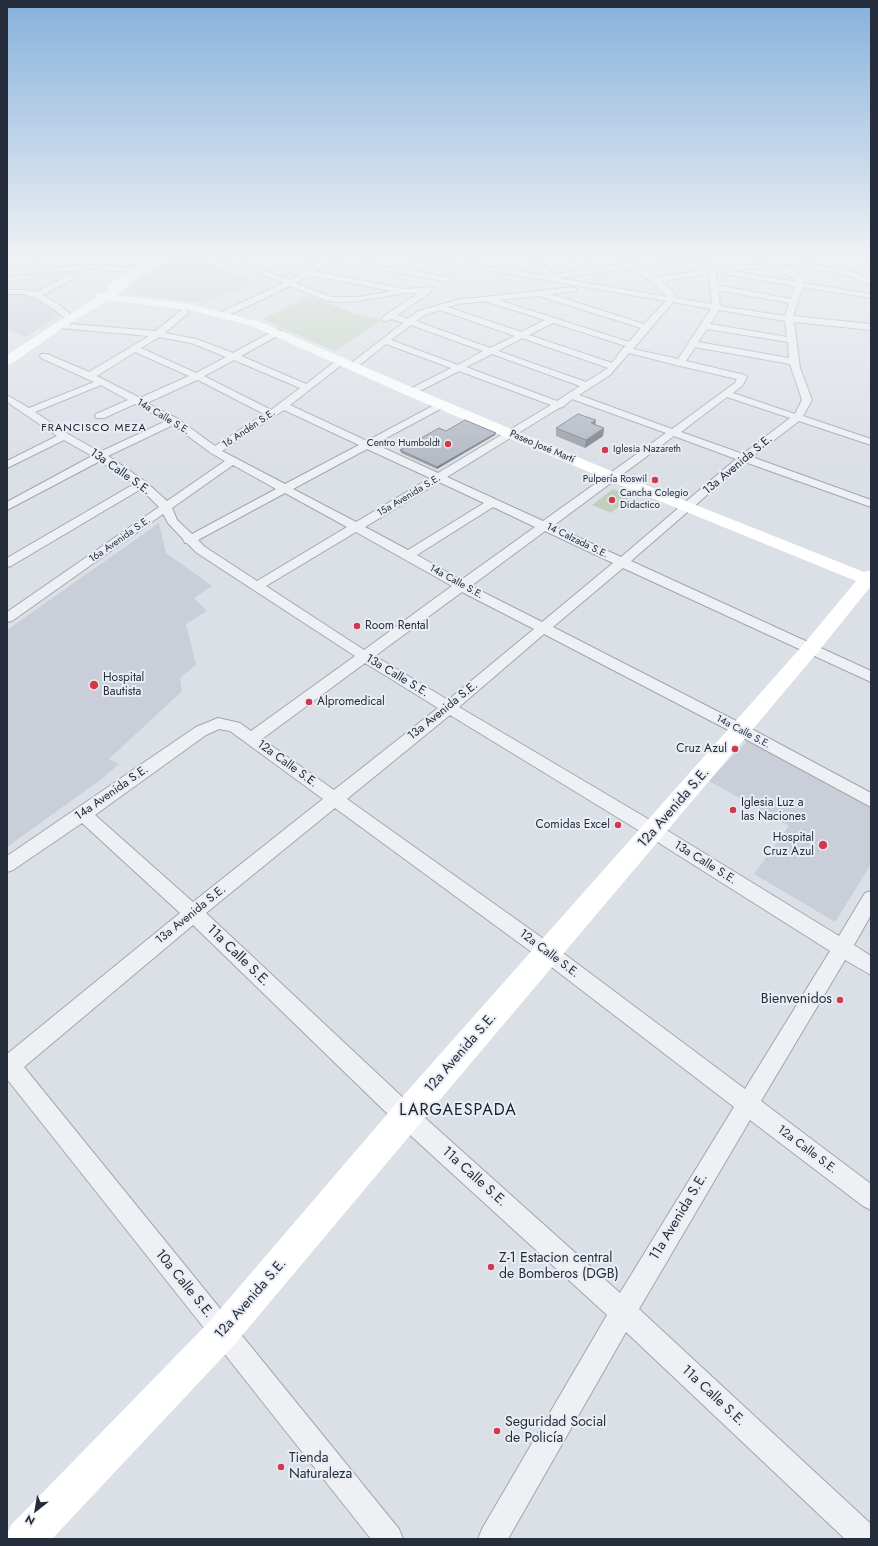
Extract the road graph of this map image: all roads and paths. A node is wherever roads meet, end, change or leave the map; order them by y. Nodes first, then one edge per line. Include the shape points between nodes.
1 (53, 327) edge
2 (126, 327) edge
3 (166, 327) edge
4 (265, 327) edge
5 (403, 327) edge
6 (425, 327) edge
7 (497, 327) edge
8 (539, 327) edge
9 (571, 327) edge
10 (646, 327) edge
11 (704, 327) edge
12 (712, 327) edge
13 (790, 327) edge
14 (278, 332) junction
15 (158, 334) junction
16 (522, 336) junction
17 (385, 340) junction
18 (792, 340) junction
19 (694, 344) junction
20 (628, 348) junction
21 (136, 349) junction
22 (490, 350) junction
23 (44, 356) dead end
24 (235, 357) junction
25 (7, 361) edge
26 (680, 362) junction
27 (794, 362) junction
28 (347, 363) junction
29 (614, 367) junction
30 (459, 368) junction
31 (90, 376) junction
32 (197, 376) junction
33 (101, 382) junction
34 (588, 386) junction
35 (307, 388) junction
36 (411, 392) junction
37 (726, 394) junction
38 (572, 396) junction
39 (7, 398) edge
40 (138, 401) junction
41 (441, 404) junction
42 (560, 405) junction
43 (283, 406) junction
44 (28, 412) junction
45 (272, 414) junction
46 (100, 416) dead end
47 (798, 417) junction
48 (174, 421) junction
49 (674, 432) junction
50 (512, 434) junction
51 (64, 436) junction
52 (871, 442) edge
53 (369, 444) junction
54 (215, 451) junction
55 (100, 456) junction
56 (744, 458) junction
57 (232, 461) junction
58 (8, 463) edge
59 (440, 477) junction
60 (613, 477) junction
61 (142, 484) junction
62 (284, 489) junction
63 (494, 502) junction
64 (871, 504) edge
65 (7, 507) edge
66 (166, 507) junction
67 (688, 507) junction
68 (546, 526) junction
69 (357, 528) junction
70 (189, 540) junction
71 (408, 555) junction
72 (7, 563) edge
73 (622, 563) junction
74 (870, 578) edge
75 (257, 586) junction
76 (462, 586) junction
77 (7, 618) edge
78 (543, 628) junction
79 (810, 649) junction
80 (364, 656) junction
81 (871, 676) edge
82 (449, 707) junction
83 (218, 723) joint
84 (740, 730) junction
85 (252, 738) junction
86 (335, 799) junction
87 (871, 800) edge
88 (83, 814) junction
89 (654, 831) junction
90 (7, 865) edge
91 (871, 898) edge
92 (193, 913) junction
93 (842, 948) junction
94 (548, 953) junction
95 (871, 966) edge
96 (9, 1067) edge
97 (746, 1104) junction
98 (406, 1116) junction
99 (871, 1198) edge
100 (623, 1312) junction
101 (222, 1332) junction
102 (26, 1539) edge
103 (389, 1539) edge
104 (492, 1539) edge
105 (866, 1539) edge

1 - 25 main road
2 - 15 street
3 - 15 street
4 - 14 main road, Paseo José Martí
5 - 17 street, 16 Andén S.E.
6 - 22 street
7 - 16 street
8 - 16 street
9 - 20 street
10 - 20 street, 15a Avenida S.E.
11 - 19 street
12 - 18 street
13 - 18 street, 13a Avenida S.E.
14 - 24 street
14 - 28 main road, Paseo José Martí
15 - 21 street
15 - 24 street via 193,341
16 - 22 street
16 - 29 street
17 - 28 street, 16 Andén S.E.
17 - 30 street
18 - 27 street, 13a Avenida S.E.
19 - 26 street
19 - 27 street
20 - 26 street
20 - 29 street, 15a Avenida S.E.
21 - 31 street
21 - 32 street
22 - 30 street
22 - 34 street
23 - 31 street, 14a Calle S.E.
24 - 32 street
24 - 35 street
26 - 37 street via 742,377 739,384
27 - 47 street, 13a Avenida S.E. via 807,400
28 - 35 street, 16 Andén S.E.
28 - 36 main road, Paseo José Martí
29 - 34 street, 15a Avenida S.E.
30 - 36 street
30 - 42 street
31 - 33 street, 14a Calle S.E.
32 - 40 street
32 - 45 street
33 - 40 street, 14a Calle S.E.
33 - 44 street
34 - 38 street, 15a Avenida S.E.
35 - 43 street, 16 Andén S.E.
36 - 41 main road, Paseo José Martí
37 - 47 street
37 - 49 street
38 - 42 street, 15a Avenida S.E.
38 - 49 street
39 - 44 street, 13a Calle S.E.
40 - 46 street
40 - 48 street, 14a Calle S.E.
41 - 50 main road, Paseo José Martí
41 - 53 street
42 - 50 street, 15a Avenida S.E.
43 - 45 street, 16 Andén S.E.
43 - 53 street, 14 Calzada S.E.
44 - 51 street, 13a Calle S.E.
45 - 54 street, 16 Andén S.E.
47 - 52 street
47 - 56 street, 13a Avenida S.E.
48 - 54 street, 14a Calle S.E.
48 - 55 street
49 - 56 street
49 - 60 street
50 - 59 street, 15a Avenida S.E.
50 - 60 main road, Paseo José Martí
51 - 55 street, 13a Calle S.E.
51 - 58 street
53 - 59 street, 14 Calzada S.E.
53 - 62 street
54 - 57 street, 14a Calle S.E.
55 - 61 street, 13a Calle S.E.
55 - 65 street
56 - 64 street
56 - 67 street, 13a Avenida S.E.
57 - 62 street, 14a Calle S.E.
57 - 66 street, 16a Avenida S.E.
59 - 63 street, 14 Calzada S.E.
59 - 69 street, 15a Avenida S.E.
60 - 67 main road, Paseo José Martí
60 - 68 street
61 - 66 street, 13a Calle S.E.
61 - 72 street
62 - 69 street, 14a Calle S.E.
62 - 70 street
63 - 68 street, 14 Calzada S.E.
63 - 71 street
66 - 70 street, 13a Calle S.E. via 172,521
66 - 77 street, 16a Avenida S.E.
67 - 73 street, 13a Avenida S.E.
67 - 74 main road, Paseo José Martí
68 - 73 street, 14 Calzada S.E.
68 - 76 street
69 - 71 street, 14a Calle S.E.
69 - 75 street, 15a Avenida S.E.
70 - 75 street, 13a Calle S.E.
71 - 76 street, 14a Calle S.E.
73 - 78 street, 13a Avenida S.E.
73 - 79 street, 14 Calzada S.E.
74 - 79 main road, 12a Avenida S.E.
75 - 80 street, 13a Calle S.E.
76 - 78 street, 14a Calle S.E.
76 - 80 street
78 - 82 street, 13a Avenida S.E.
78 - 84 street, 14a Calle S.E.
79 - 81 street, 14 Calzada S.E.
79 - 84 main road, 12a Avenida S.E.
80 - 82 street, 13a Calle S.E.
80 - 85 street
82 - 86 street, 13a Avenida S.E.
82 - 89 street, 13a Calle S.E.
83 - 85 street, 12a Calle S.E. via 235,727
83 - 88 street, 14a Avenida S.E. via 201,731
84 - 87 street, 14a Calle S.E.
84 - 89 main road, 12a Avenida S.E.
85 - 86 street, 12a Calle S.E.
86 - 92 street, 13a Avenida S.E.
86 - 94 street, 12a Calle S.E.
88 - 90 street, 14a Avenida S.E.
88 - 92 street, 11a Calle S.E.
89 - 93 street, 13a Calle S.E.
89 - 94 main road, 12a Avenida S.E.
91 - 93 street, 11a Avenida S.E.
92 - 96 street, 13a Avenida S.E.
92 - 98 street, 11a Calle S.E.
93 - 95 street, 13a Calle S.E.
93 - 97 street, 11a Avenida S.E.
94 - 97 street, 12a Calle S.E.
94 - 98 main road, 12a Avenida S.E.
96 - 101 street, 10a Calle S.E.
97 - 99 street, 12a Calle S.E.
97 - 100 street, 11a Avenida S.E.
98 - 100 street, 11a Calle S.E.
98 - 101 main road, 12a Avenida S.E.
100 - 104 street, 11a Avenida S.E.
100 - 105 street, 11a Calle S.E.
101 - 102 main road, 12a Avenida S.E.
101 - 103 street, 10a Calle S.E.

